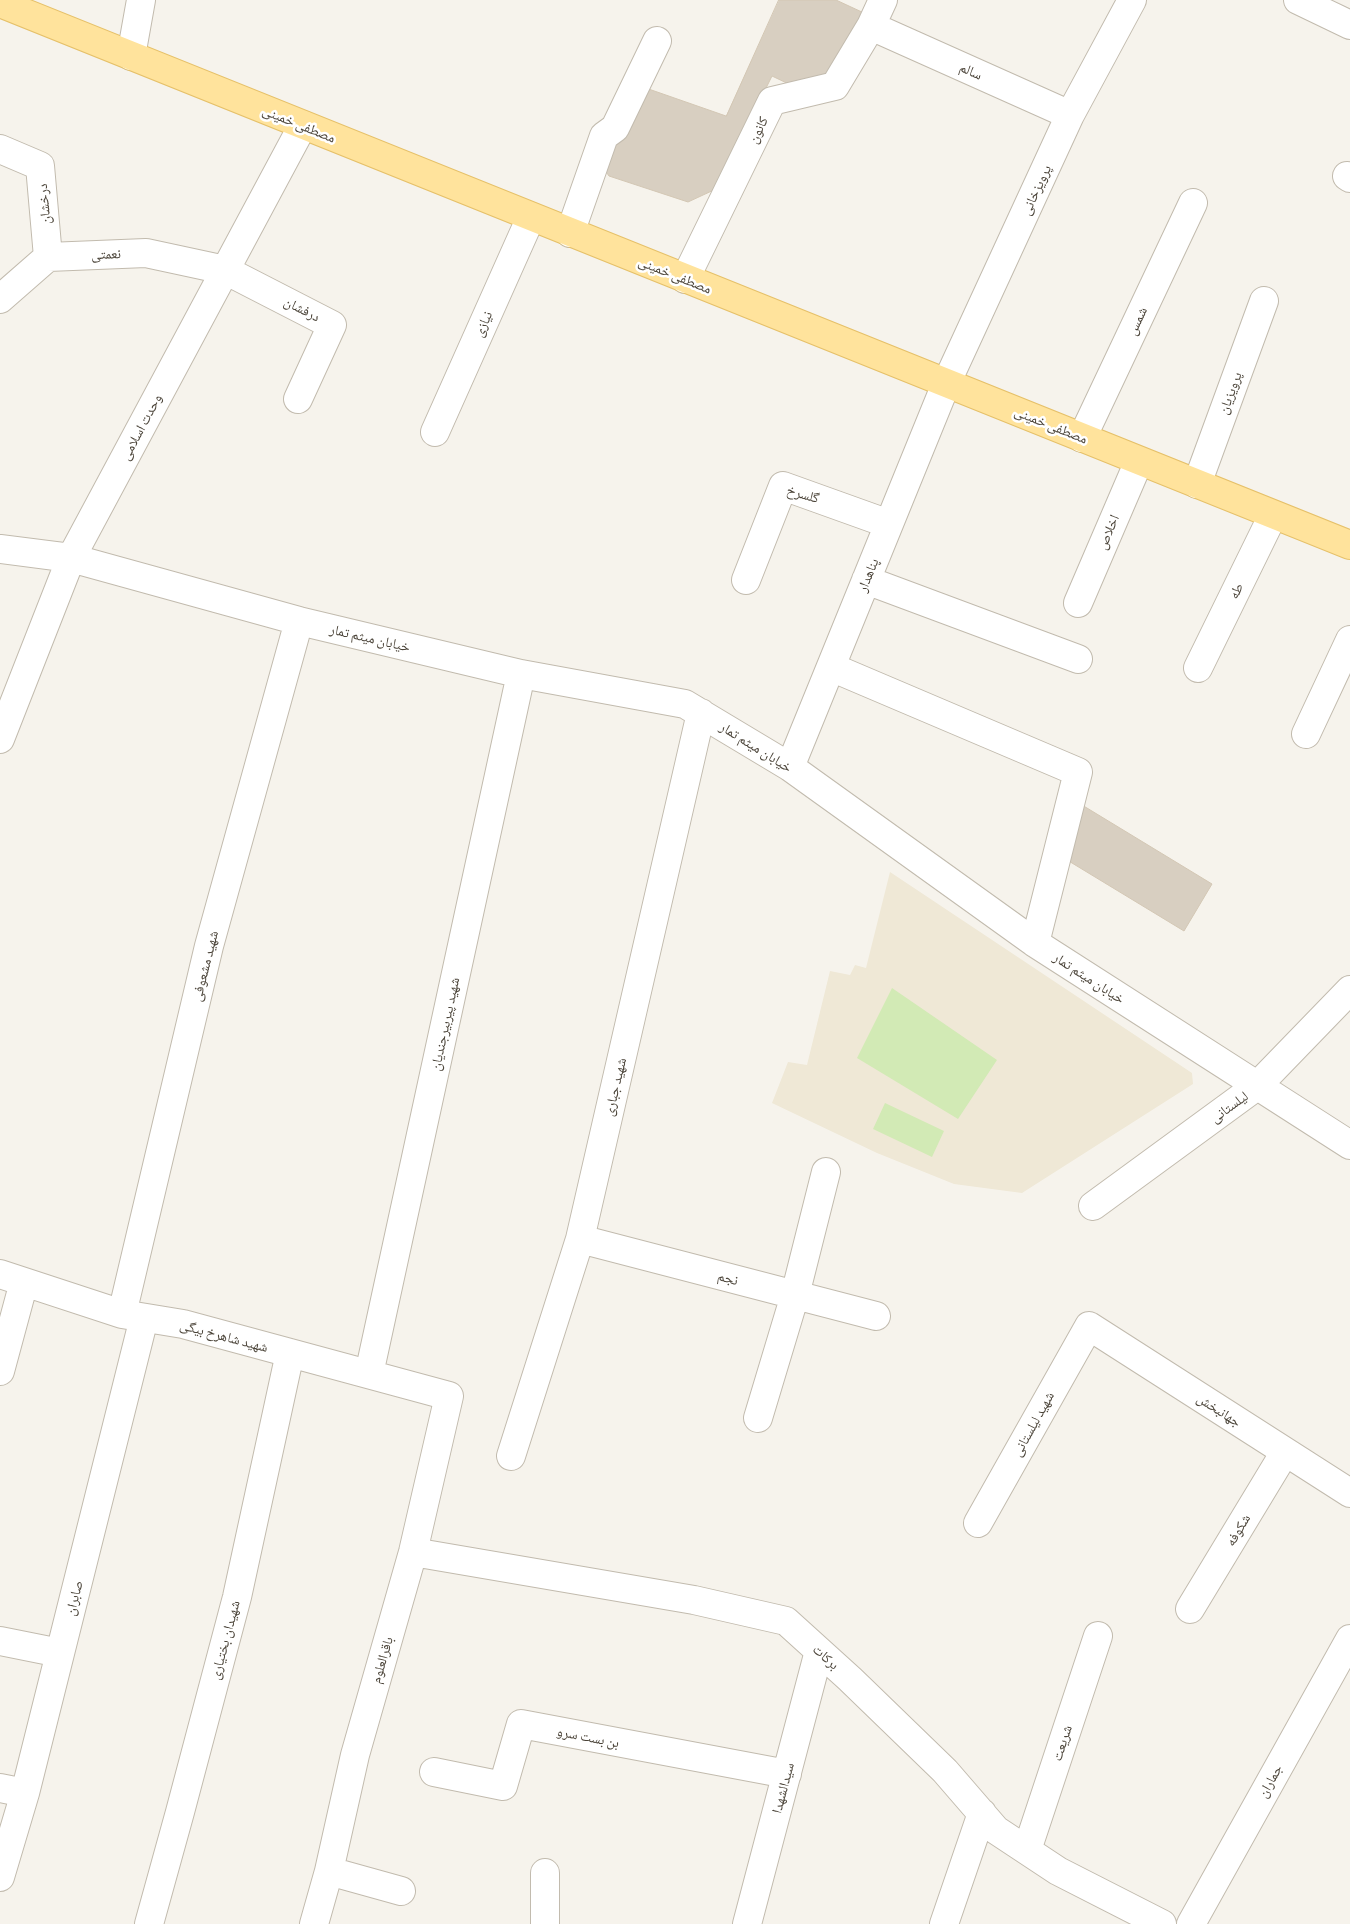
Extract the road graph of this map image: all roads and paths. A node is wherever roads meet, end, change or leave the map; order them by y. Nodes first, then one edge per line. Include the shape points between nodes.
1 (142, 0) edge
2 (883, 0) edge
3 (1132, 0) edge
4 (1298, 0) edge
5 (0, 3) edge
6 (1350, 25) edge
7 (871, 26) junction
8 (657, 41) dead end
9 (131, 56) junction
10 (1070, 115) junction
11 (303, 125) junction
12 (0, 149) edge
13 (1192, 204) dead end
14 (531, 218) junction
15 (570, 233) junction
16 (48, 257) junction
17 (225, 270) junction
18 (685, 279) junction
19 (0, 299) edge
20 (1264, 301) dead end
21 (946, 384) junction
22 (298, 399) dead end
23 (435, 432) dead end
24 (1082, 438) junction
25 (1139, 461) junction
26 (1197, 484) junction
27 (1273, 515) junction
28 (889, 524) junction
29 (1350, 545) edge
30 (0, 549) edge
31 (71, 558) junction
32 (746, 580) dead end
33 (866, 580) junction
34 (1078, 603) dead end
35 (299, 621) junction
36 (1350, 640) edge
37 (1078, 659) dead end
38 (831, 667) junction
39 (1198, 668) dead end
40 (521, 674) junction
41 (701, 713) junction
42 (1306, 734) dead end
43 (0, 740) edge
44 (790, 767) junction
45 (1035, 943) junction
46 (1350, 990) edge
47 (1257, 1086) junction
48 (1350, 1145) edge
49 (826, 1172) dead end
50 (1093, 1206) dead end
51 (580, 1239) junction
52 (12, 1278) edge
53 (795, 1295) junction
54 (133, 1316) junction
55 (876, 1316) dead end
56 (1089, 1326) joint
57 (290, 1353) junction
58 (0, 1371) edge
59 (369, 1374) junction
60 (449, 1396) joint
61 (758, 1418) dead end
62 (1285, 1452) junction
63 (512, 1456) dead end
64 (1350, 1494) edge
65 (978, 1523) dead end
66 (413, 1552) junction
67 (1190, 1609) dead end
68 (1098, 1636) dead end
69 (1350, 1639) edge
70 (0, 1641) edge
71 (819, 1652) junction
72 (60, 1653) junction
73 (434, 1772) dead end
74 (787, 1774) junction
75 (12, 1791) edge
76 (982, 1813) junction
77 (1027, 1850) junction
78 (329, 1871) junction
79 (545, 1873) dead end
80 (0, 1876) edge
81 (401, 1891) dead end
82 (149, 1924) edge
83 (314, 1924) edge
84 (545, 1924) edge
85 (747, 1924) edge
86 (944, 1924) edge
87 (1162, 1924) edge
88 (1190, 1924) edge

1 - 9 street
2 - 7 street
3 - 10 street, پرویزخانی
4 - 6 street
5 - 9 main road, مصطفی خمینی
7 - 10 street, سالم
7 - 18 street, کانون via 835,86 772,101
8 - 15 street via 615,128 604,136
9 - 11 main road, مصطفی خمینی
10 - 21 street, پرویزخانی
11 - 14 main road, مصطفی خمینی
11 - 17 street, وحدت اسلامی
12 - 16 street, درخشان via 40,166
13 - 24 street, شمس
14 - 15 main road, مصطفی خمینی
14 - 23 street, نیازی
15 - 18 main road, مصطفی خمینی
16 - 17 street, نعمتی via 146,253
16 - 19 street
17 - 22 street, درفشان via 332,325
17 - 31 street, وحدت اسلامی
18 - 21 main road, مصطفی خمینی
20 - 26 street, پرویزیان
21 - 24 main road, مصطفی خمینی
21 - 28 street, پناهدار
24 - 25 main road, مصطفی خمینی
25 - 26 main road, مصطفی خمینی
25 - 34 street, اخلاص
26 - 27 main road, مصطفی خمینی
27 - 29 main road, مصطفی خمینی
27 - 39 street, طه
28 - 32 street, گلسرخ via 783,486
28 - 33 street, پناهدار
30 - 31 street, خیابان میثم تمار
31 - 35 street, خیابان میثم تمار
31 - 43 street, وحدت اسلامی
33 - 37 street
33 - 38 street, پناهدار
35 - 40 street, خیابان میثم تمار
35 - 54 street, شهید مشعوفی via 208,946
36 - 42 street
38 - 44 street, پناهدار
38 - 45 street via 1078,772
40 - 41 street, خیابان میثم تمار via 685,704
40 - 59 street, شهید پیربیرجندیان
41 - 44 street, خیابان میثم تمار
41 - 51 street, شهید جباری
44 - 45 street, خیابان میثم تمار
45 - 47 street, خیابان میثم تمار
46 - 47 street, لیلستانی
47 - 48 street, خیابان میثم تمار
47 - 50 street, لیلستانی
49 - 53 street
51 - 53 street, نجم
51 - 63 street, شهید جباری
52 - 54 street, شهید شاهرخ بیگی
52 - 58 street
53 - 55 street, نجم
53 - 61 street
54 - 57 street, شهید شاهرخ بیگی via 183,1324
54 - 72 street, صابران
56 - 62 street, جهانبخش
56 - 65 street, شهید لیلستانی
57 - 59 street, شهید شاهرخ بیگی
57 - 82 street, شهیدان بختیاری via 237,1597
59 - 60 street, شهید شاهرخ بیگی
60 - 66 street, باقرالعلوم
62 - 64 street, جهانبخش
62 - 67 street, شکوفه
66 - 71 street, برکات via 694,1600 786,1621
66 - 78 street, باقرالعلوم via 355,1755
68 - 77 street, شریعت
69 - 88 street, جماران
70 - 72 street
71 - 74 street, سیدالشهدا
71 - 76 street, برکات via 945,1771
72 - 75 street, صابران
73 - 74 street, بن بست سرو via 503,1786 521,1724
74 - 85 street, سیدالشهدا
75 - 80 street, صابران
76 - 77 street, برکات via 996,1830
76 - 86 street
77 - 87 street, برکات via 1058,1871
78 - 81 street
78 - 83 street, باقرالعلوم
79 - 84 street

